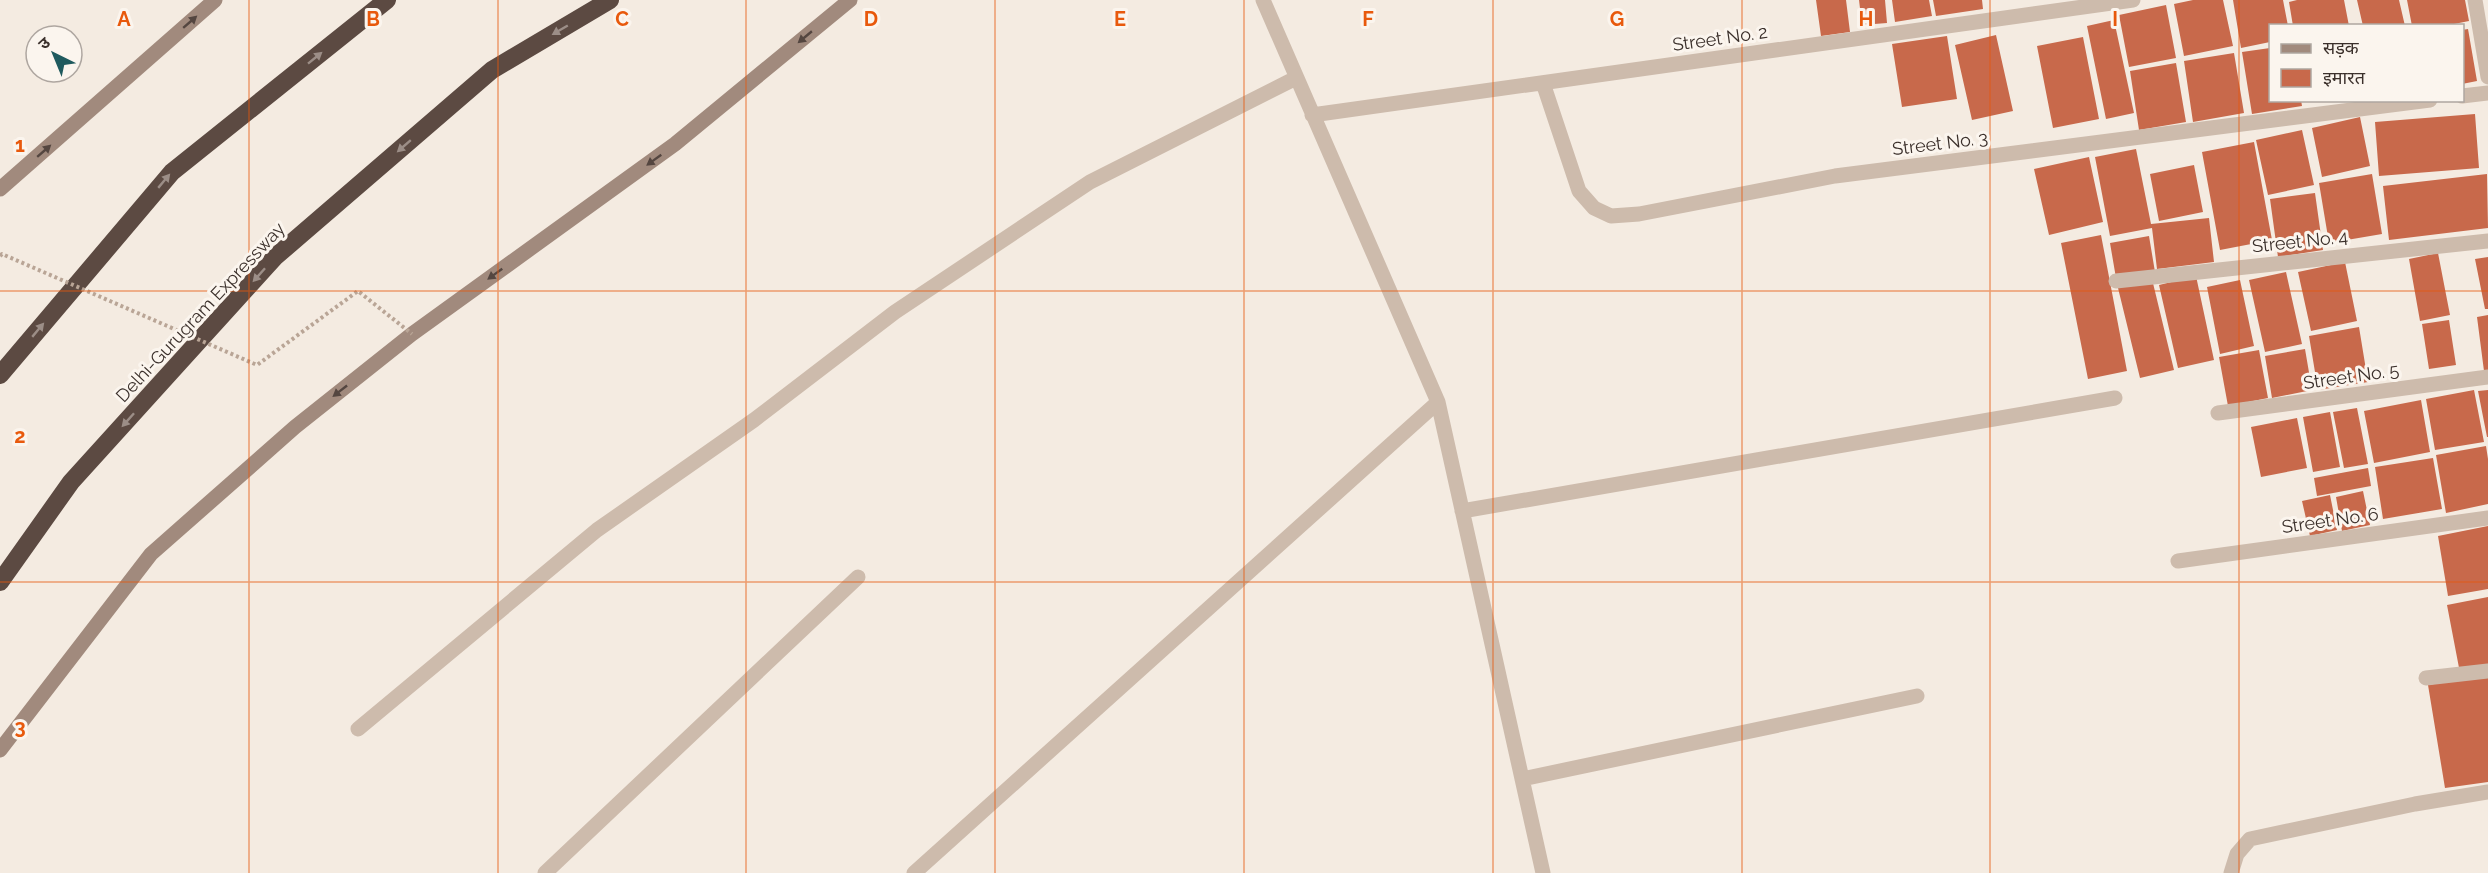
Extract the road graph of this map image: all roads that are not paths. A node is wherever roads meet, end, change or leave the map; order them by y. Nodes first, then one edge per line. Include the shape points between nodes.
1 (215, 0) edge
2 (387, 0) edge
3 (610, 0) edge
4 (850, 0) edge
5 (1263, 0) edge
6 (2133, 0) edge
7 (2475, 0) edge
8 (2488, 77) edge
9 (1296, 78) junction
10 (1543, 83) junction
11 (2488, 93) edge
12 (2464, 96) edge
13 (2414, 102) edge
14 (1312, 116) junction
15 (0, 189) edge
16 (2488, 241) edge
17 (2116, 281) dead end
18 (0, 375) edge
19 (2488, 377) edge
20 (2115, 398) dead end
21 (1438, 402) junction
22 (2218, 413) dead end
23 (1462, 511) junction
24 (2488, 518) edge
25 (2178, 561) dead end
26 (858, 577) dead end
27 (0, 582) edge
28 (2488, 671) edge
29 (2426, 678) dead end
30 (1917, 696) dead end
31 (358, 729) dead end
32 (0, 750) edge
33 (1522, 779) junction
34 (2488, 792) edge
35 (545, 873) edge
36 (914, 873) edge
37 (1543, 873) edge
38 (2231, 873) edge

15 -> 1 main road
18 -> 2 highway via 172,172
3 -> 27 highway, Delhi-Gurugram Expressway via 492,70 275,257 71,482
4 -> 32 main road via 675,144 412,334 295,427 151,554
5 - 9 street
6 - 10 street, Street No. 2
7 - 8 street
9 - 14 street
9 - 31 street via 1090,182 894,312 754,420 597,530
10 - 13 street, Street No. 3 via 1579,191 1594,208 1611,216 1835,176
10 - 14 street, Street No. 2
11 - 12 street
14 - 21 street
16 - 17 street, Street No. 4
19 - 22 street, Street No. 5
20 - 23 street
21 - 23 street
21 - 36 street
23 - 33 street
24 - 25 street, Street No. 6
26 - 35 street
28 - 29 street
30 - 33 street
33 - 37 street
34 - 38 street via 2250,839 2237,854

